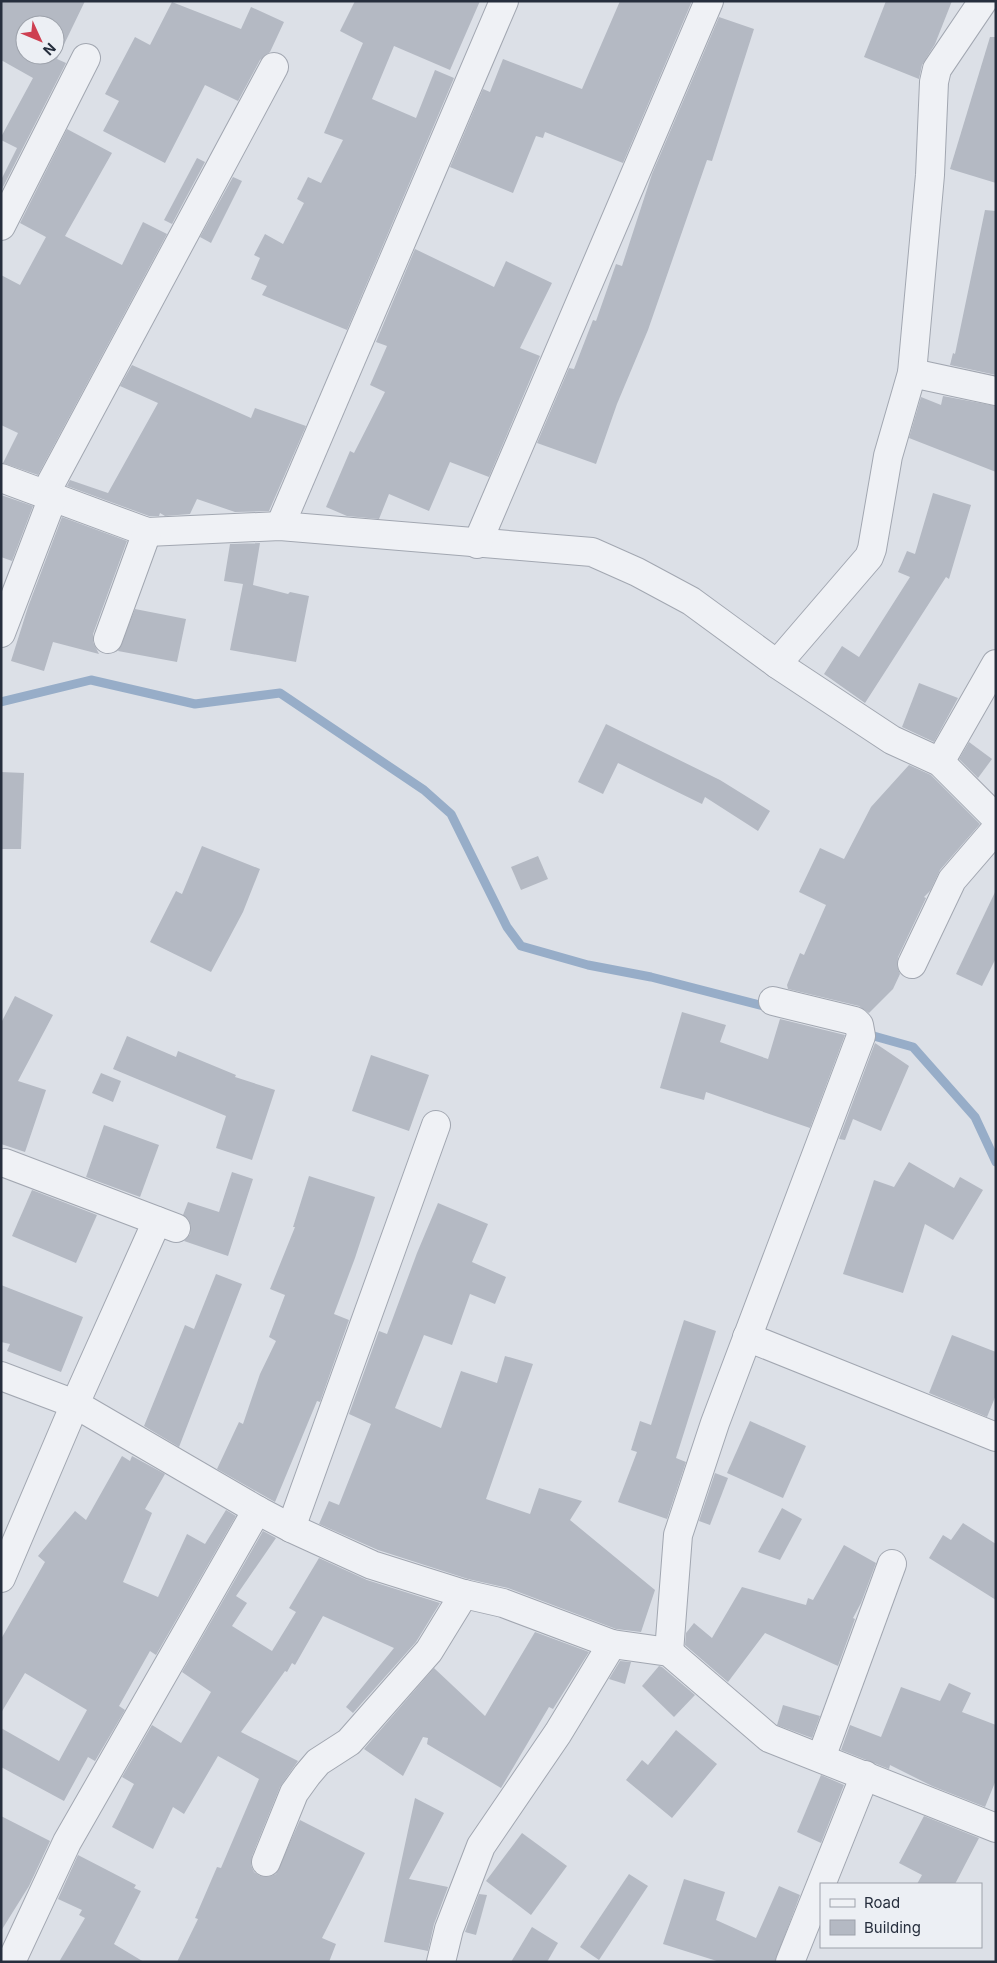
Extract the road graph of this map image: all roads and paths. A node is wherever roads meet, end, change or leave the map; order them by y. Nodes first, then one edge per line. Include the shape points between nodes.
1 (504, 1) edge
2 (709, 1) edge
3 (983, 1) edge
4 (86, 58) dead end
5 (274, 67) dead end
6 (1, 226) edge
7 (912, 373) junction
8 (996, 391) edge
9 (1, 478) edge
10 (49, 496) junction
11 (280, 526) junction
12 (147, 532) junction
13 (477, 544) junction
14 (1, 633) edge
15 (108, 639) dead end
16 (776, 664) junction
17 (996, 664) edge
18 (940, 762) junction
19 (996, 818) edge
20 (996, 829) edge
21 (912, 964) dead end
22 (773, 1001) dead end
23 (436, 1125) dead end
24 (5, 1163) dead end
25 (747, 1338) junction
26 (1, 1376) edge
27 (75, 1404) junction
28 (996, 1437) edge
29 (257, 1510) junction
30 (291, 1528) junction
31 (892, 1564) dead end
32 (1, 1578) edge
33 (464, 1594) junction
34 (612, 1644) junction
35 (669, 1652) junction
36 (821, 1758) junction
37 (865, 1775) junction
38 (996, 1828) edge
39 (266, 1862) dead end
40 (822, 1883) edge
41 (820, 1887) edge
42 (11, 1962) edge
43 (440, 1962) edge
44 (790, 1962) edge

1 - 11 street
2 - 13 street
3 - 7 street via 937,69 934,82 930,175
4 - 6 street
5 - 10 street
7 - 8 street
7 - 16 street via 888,456 869,557
9 - 10 street
10 - 12 street
10 - 14 street
11 - 12 street
11 - 13 street
12 - 15 street
13 - 16 street via 592,552 690,601
16 - 18 street via 892,740
17 - 18 street
18 - 19 street
20 - 21 street via 952,880
22 - 25 street via 855,1021 861,1036
23 - 30 street
24 - 27 street via 166,1225
25 - 28 street
25 - 35 street via 678,1535
26 - 27 street
27 - 29 street
27 - 32 street
29 - 30 street
29 - 42 street via 67,1842
30 - 33 street via 372,1565
31 - 36 street
33 - 34 street via 503,1603
33 - 39 street via 429,1651 349,1742 318,1762 307,1775 294,1793
34 - 35 street
34 - 43 street via 558,1733 481,1846 449,1929
35 - 36 street via 768,1738
36 - 37 street
37 - 38 street
37 - 40 street
41 - 44 street

